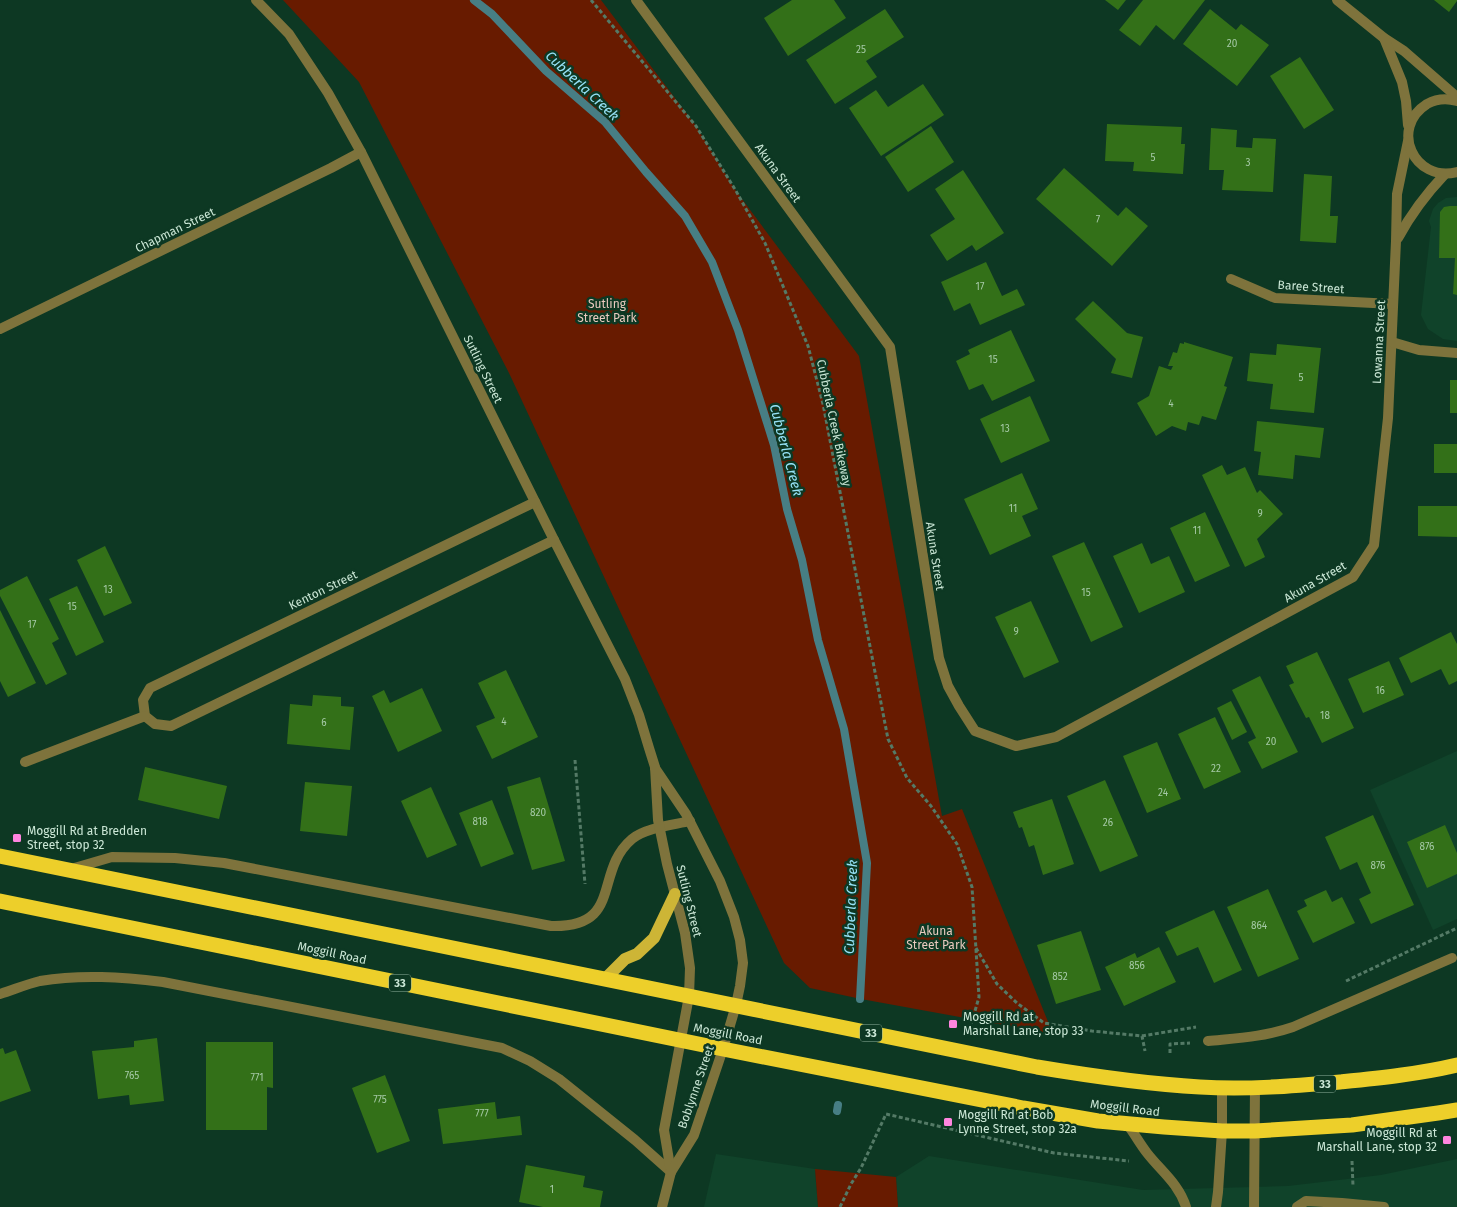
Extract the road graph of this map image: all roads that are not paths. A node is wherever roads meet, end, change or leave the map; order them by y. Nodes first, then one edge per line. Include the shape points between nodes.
1 (256, 0) edge
2 (636, 0) edge
3 (1337, 0) edge
4 (1384, 38) junction
5 (1457, 97) edge
6 (1457, 101) edge
7 (1409, 129) junction
8 (1408, 141) junction
9 (361, 152) junction
10 (1457, 172) edge
11 (1445, 174) junction
12 (1396, 241) junction
13 (1231, 279) dead end
14 (1394, 304) junction
15 (0, 329) edge
16 (1392, 342) junction
17 (1457, 353) edge
18 (535, 502) junction
19 (554, 540) junction
20 (1374, 546) joint
21 (145, 716) junction
22 (25, 762) dead end
23 (655, 767) junction
24 (690, 821) junction
25 (660, 828) junction
26 (0, 856) edge
27 (68, 870) junction
28 (675, 894) junction
29 (0, 901) edge
30 (1455, 960) edge
31 (606, 978) junction
32 (0, 994) edge
33 (689, 996) junction
34 (736, 1005) junction
35 (681, 1040) junction
36 (1208, 1042) road end
37 (723, 1049) junction
38 (1457, 1065) edge
39 (1255, 1087) junction
40 (1222, 1088) junction
41 (1457, 1110) edge
42 (1127, 1124) junction
43 (1222, 1131) junction
44 (1255, 1131) junction
45 (671, 1172) junction
46 (662, 1207) edge
47 (1186, 1207) edge
48 (1216, 1207) edge
49 (1254, 1207) edge
50 (1297, 1207) edge
51 (1384, 1207) edge

1 - 9 street, Sutling Street via 289,34 328,93
2 - 20 street, Akuna Street via 890,348 939,658 948,686 975,731 1016,746 1056,737 1353,577
3 - 4 street
4 - 5 street
4 - 7 street via 1402,82
6 - 7 street via 1443,99 1431,102 1421,108
7 - 8 street, Lowanna Street
8 - 11 street via 1417,161 1425,168
8 - 12 street, Lowanna Street via 1397,194
9 - 15 street, Chapman Street
9 - 18 street, Sutling Street
10 - 11 street
11 - 12 street via 1429,190
12 - 14 street, Lowanna Street
13 - 14 street, Baree Street via 1274,298
14 - 16 street, Lowanna Street
16 - 17 street via 1419,350
16 - 20 street, Lowanna Street via 1388,418
18 - 19 street, Sutling Street
18 - 21 street, Kenton Street via 150,688 143,700
19 - 21 street via 171,726 155,724
19 - 23 street, Sutling Street via 625,679
21 - 22 street
23 - 24 street, Sutling Street
23 - 25 street, Sutling Street
24 - 25 street
24 - 34 street, Sutling Street via 720,881 740,940 743,964
25 - 27 street via 632,839 619,854 596,913 587,920 564,926 224,863 112,857
25 - 28 street, Sutling Street
26 - 27 highway, 33
27 - 31 highway, 33
28 - 31 main road via 654,938
28 - 33 street, Sutling Street via 690,968
29 - 35 highway, Moggill Road / 33
30 - 36 street via 1274,1034
31 - 33 highway, 33
32 - 45 street via 39,982 76,976 121,977 162,982 502,1048 530,1060 559,1079
33 - 34 highway, 33
33 - 35 street, Sutling Street
34 - 37 street, Boblynne Street
34 - 40 highway, 33 via 1037,1067 1162,1084
35 - 37 highway, Moggill Road / 33
35 - 45 street, Boblynne Street via 664,1130
37 - 42 highway, Moggill Road / 33 via 1023,1108
37 - 45 street, Boblynne Street via 694,1135
38 - 39 highway, 33 via 1355,1081
39 - 40 highway, 33
39 - 44 street
40 - 43 street
41 - 44 highway, Moggill Road / 33 via 1352,1125
42 - 43 highway, Moggill Road / 33
42 - 47 street via 1175,1185
43 - 44 highway, Moggill Road / 33
43 - 48 street
44 - 49 street
45 - 46 street, Boblynne Street
50 - 51 street via 1306,1201

